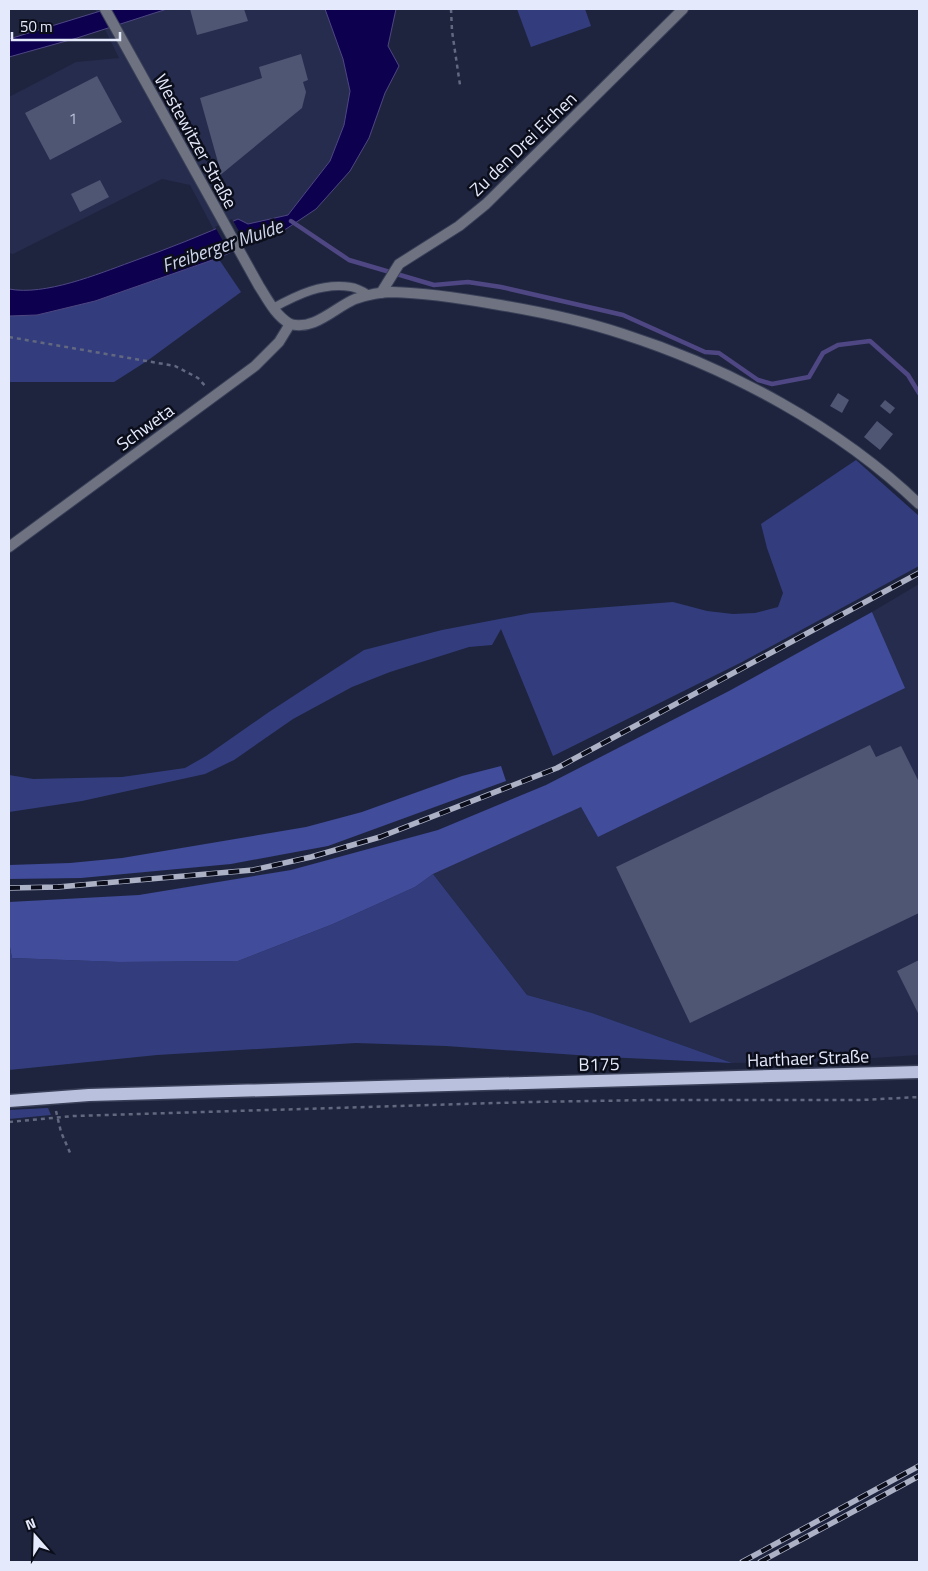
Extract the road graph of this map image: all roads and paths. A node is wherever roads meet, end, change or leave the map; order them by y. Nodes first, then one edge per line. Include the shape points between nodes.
1 (105, 9) edge
2 (451, 9) edge
3 (683, 9) edge
4 (460, 85) dead end
5 (381, 293) junction
6 (369, 295) junction
7 (273, 308) junction
8 (290, 324) junction
9 (9, 337) edge
10 (214, 397) junction
11 (919, 504) edge
12 (9, 547) edge
13 (919, 1072) edge
14 (698, 1079) joint
15 (919, 1096) edge
16 (55, 1097) junction
17 (9, 1101) edge
18 (57, 1117) junction
19 (9, 1122) edge
20 (71, 1155) dead end

1 - 7 street, Westewitzer Straße
2 - 4 path
3 - 5 street, Zu den Drei Eichen via 486,204 459,226 399,264
5 - 6 street
5 - 11 street via 451,297 567,318 623,334 689,359 820,425
6 - 7 lane via 353,287 333,286 300,294
6 - 8 street via 308,325
7 - 8 street, Westewitzer Straße
8 - 10 street, Schweta via 263,359
9 - 10 path via 175,366 198,378
10 - 12 street, Schweta
13 - 14 main road, Harthaer Straße
14 - 16 main road, B175
15 - 18 path via 862,1100 539,1102
16 - 17 main road, B175
16 - 18 path
18 - 19 path
18 - 20 path

